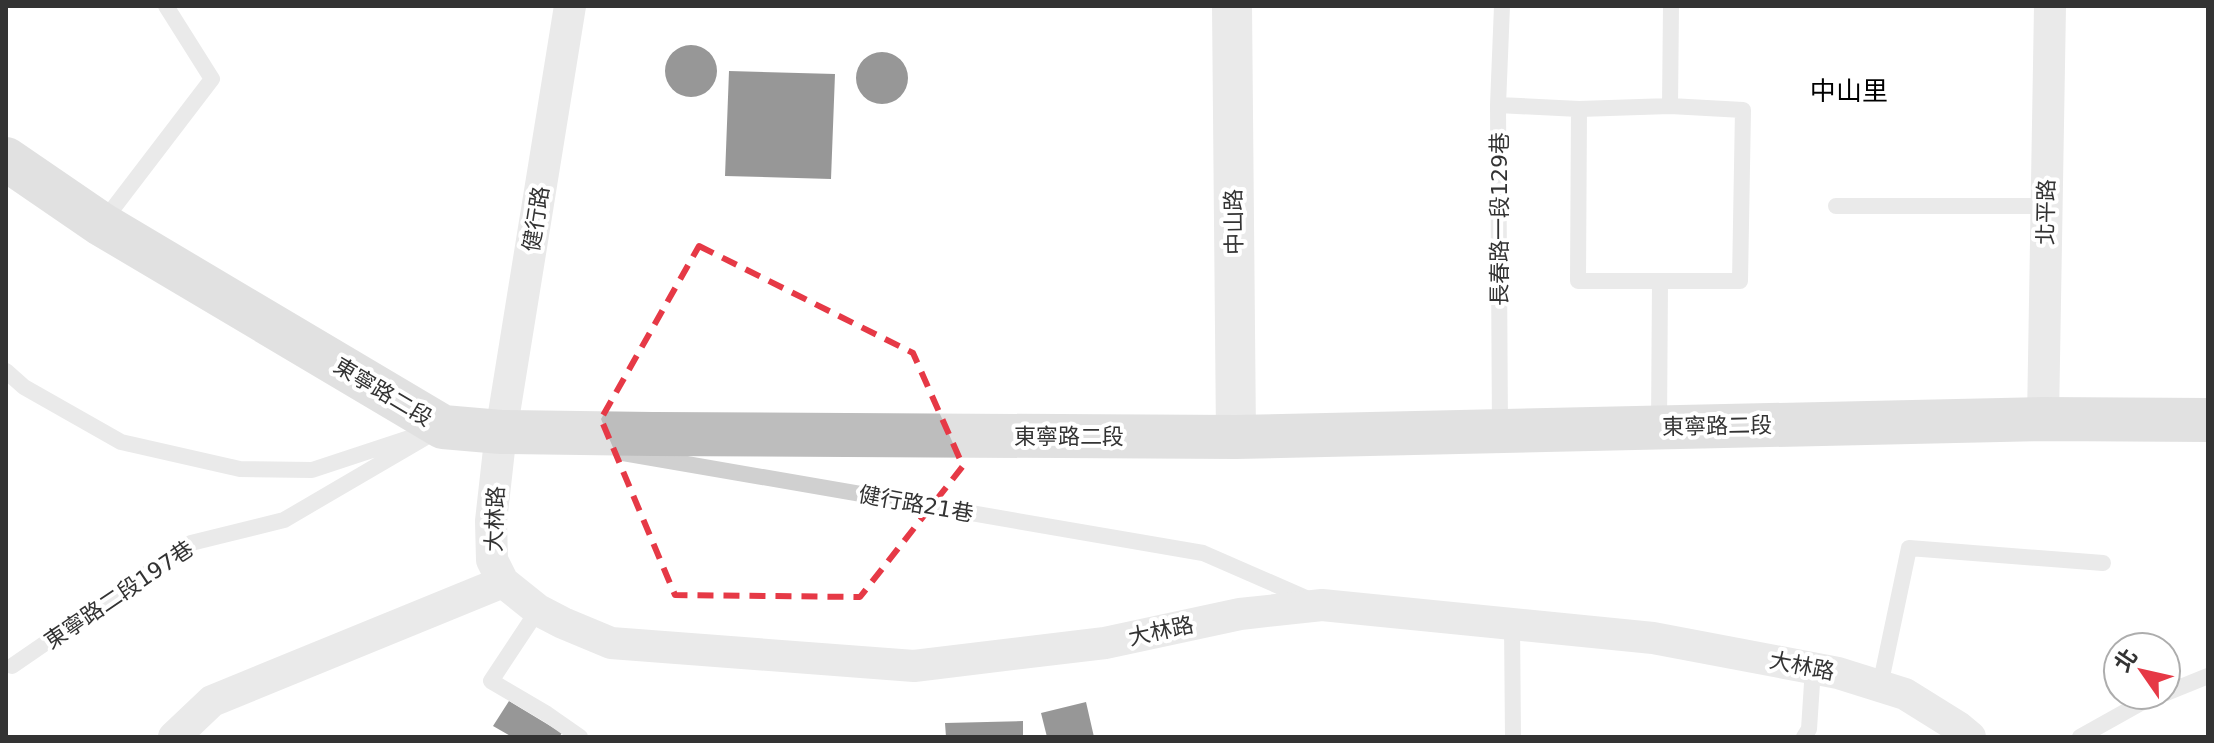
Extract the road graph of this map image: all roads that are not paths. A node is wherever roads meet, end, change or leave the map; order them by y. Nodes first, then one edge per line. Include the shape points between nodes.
1 (166, 6) edge
2 (570, 6) edge
3 (1232, 6) edge
4 (1502, 6) edge
5 (1671, 6) edge
6 (2050, 6) edge
7 (1498, 105) junction
8 (1670, 106) junction
9 (1579, 109) junction
10 (6, 159) edge
11 (1836, 206) dead end
12 (2046, 206) junction
13 (101, 224) junction
14 (1660, 281) junction
15 (6, 371) edge
16 (2043, 419) junction
17 (2208, 420) edge
18 (443, 427) junction
19 (1659, 427) junction
20 (1500, 431) junction
21 (501, 432) junction
22 (1236, 437) junction
23 (2103, 563) dead end
24 (503, 582) junction
25 (1322, 605) junction
26 (538, 610) junction
27 (1512, 624) junction
28 (12, 666) dead end
29 (1813, 668) junction
30 (2208, 676) edge
31 (1880, 686) junction
32 (2182, 687) edge
33 (2126, 711) edge
34 (174, 737) edge
35 (580, 737) edge
36 (1513, 737) edge
37 (1804, 737) edge
38 (1970, 737) edge
39 (2080, 737) edge

1 - 13 lane via 212,79
2 - 21 street, 健行路
3 - 22 street, 中山路
4 - 7 lane, 長春路一段129巷
5 - 8 lane
6 - 12 street, 北平路
7 - 9 lane
7 - 20 lane, 長春路一段129巷
8 - 9 lane
8 - 14 lane via 1743,110 1740,281
9 - 14 lane via 1578,281
10 - 13 main road, 東寧路二段
11 - 12 lane
12 - 16 street, 北平路
13 - 18 main road, 東寧路二段
14 - 19 lane
15 - 18 lane via 24,387 121,442 240,469 312,470
16 - 17 main road, 東寧路二段
16 - 19 main road, 東寧路二段
18 - 21 main road, 東寧路二段
18 - 28 lane, 東寧路二段197巷 via 284,520 191,543
19 - 20 main road, 東寧路二段
20 - 22 main road, 東寧路二段
21 - 22 main road, 東寧路二段
21 - 24 street, 大林路 via 491,521 492,560
21 - 25 lane, 健行路21巷 via 1203,553
23 - 31 lane via 1909,548
24 - 26 street, 大林路
24 - 34 street via 212,701
25 - 26 street, 大林路 via 1240,614 1105,643 914,666 611,643
25 - 27 street, 大林路
26 - 35 lane via 491,681
27 - 29 street, 大林路 via 1653,638
27 - 36 lane
29 - 31 street, 大林路
29 - 37 lane
30 - 32 lane
31 - 38 street, 大林路 via 1905,694
33 - 39 lane

